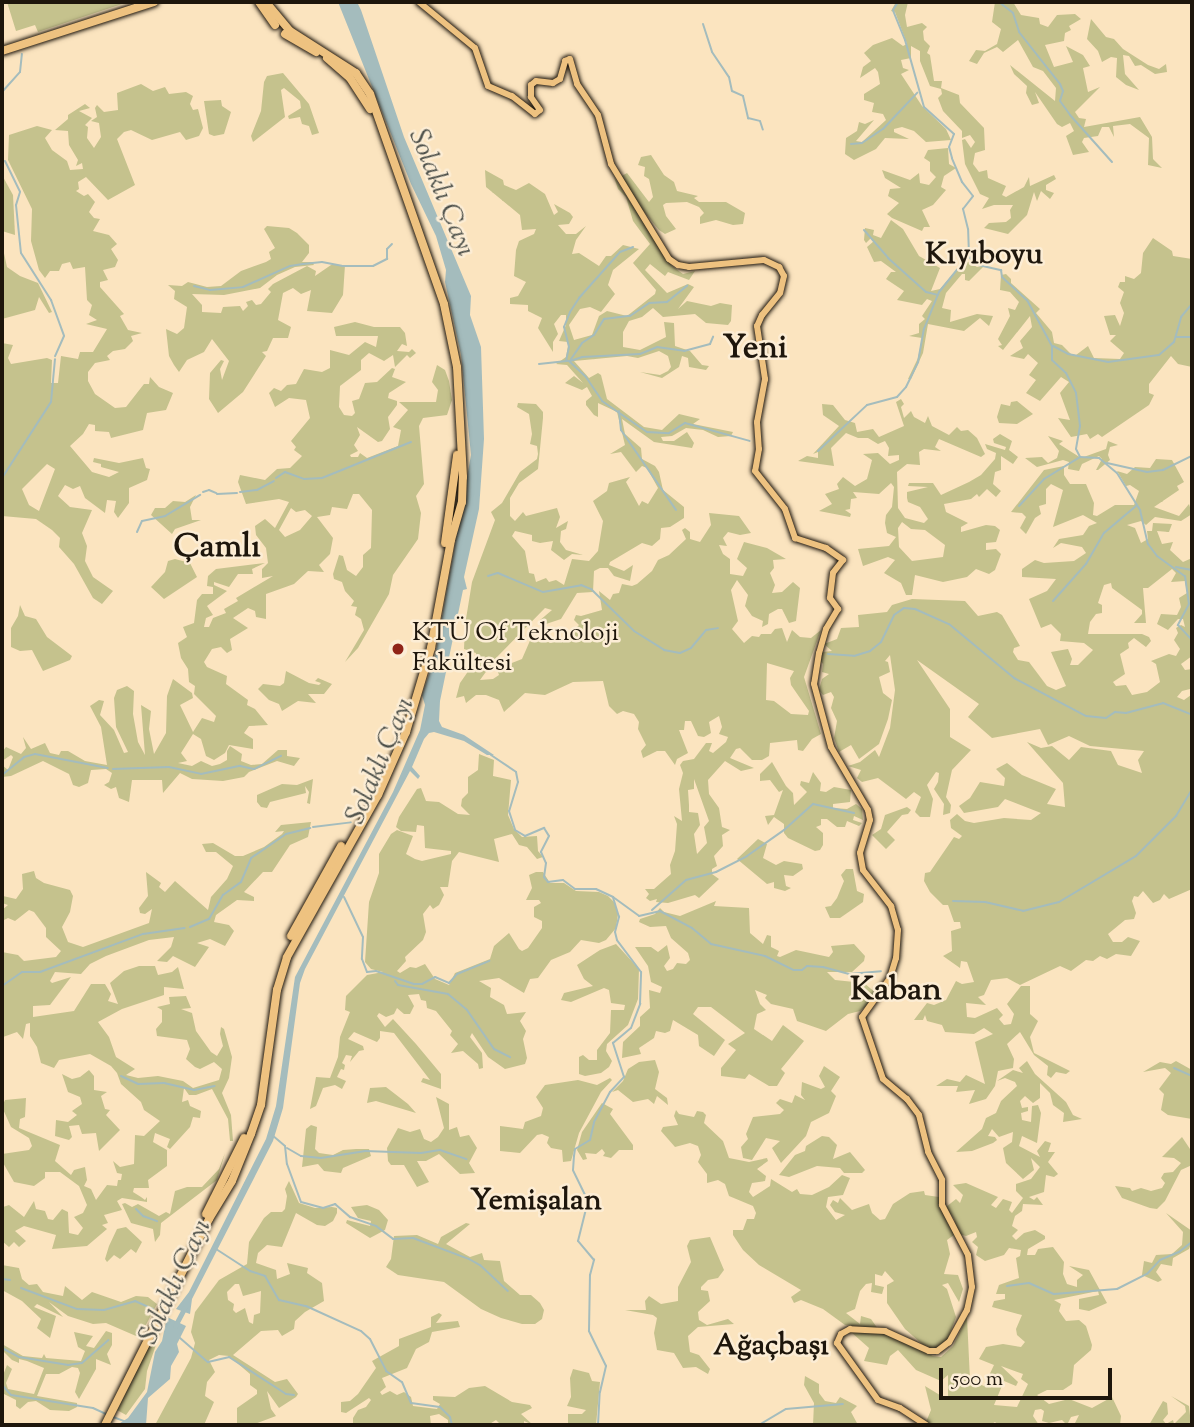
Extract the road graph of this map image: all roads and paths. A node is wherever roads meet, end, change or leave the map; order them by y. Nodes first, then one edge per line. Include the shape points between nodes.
1 (140, 2) edge
2 (154, 2) edge
3 (264, 2) edge
4 (419, 2) edge
5 (2, 49) edge
6 (458, 491) junction
7 (312, 895) junction
8 (320, 900) junction
9 (228, 1179) junction
10 (103, 1425) edge
11 (926, 1425) edge

1 - 5 highway
2 - 5 highway
3 - 6 highway via 284,26 356,79 369,105 436,293 446,334 458,430
4 - 11 main road via 475,48 488,86 512,96 535,114 540,110 531,97 531,85 560,79 565,61 570,59 577,83 598,115 611,164 669,259 689,267 764,260 773,262 784,276 780,293 757,326 765,371 755,471 785,509 794,538 841,556 832,573 830,598 838,609 818,653 814,684 831,747 868,810 870,820 860,853 863,870 891,906 898,930 890,978 862,1017 883,1079 919,1115 928,1152 943,1184 942,1205 968,1255 972,1287 967,1310 949,1342 937,1351 929,1352 886,1331 850,1329 837,1343 878,1400
6 - 7 highway via 420,678 405,723 385,771
6 - 8 highway via 419,696 378,795 343,851
7 - 8 highway
7 - 9 highway via 283,956 266,1032 259,1096
8 - 9 highway via 287,957 277,990 261,1105
9 - 10 highway

